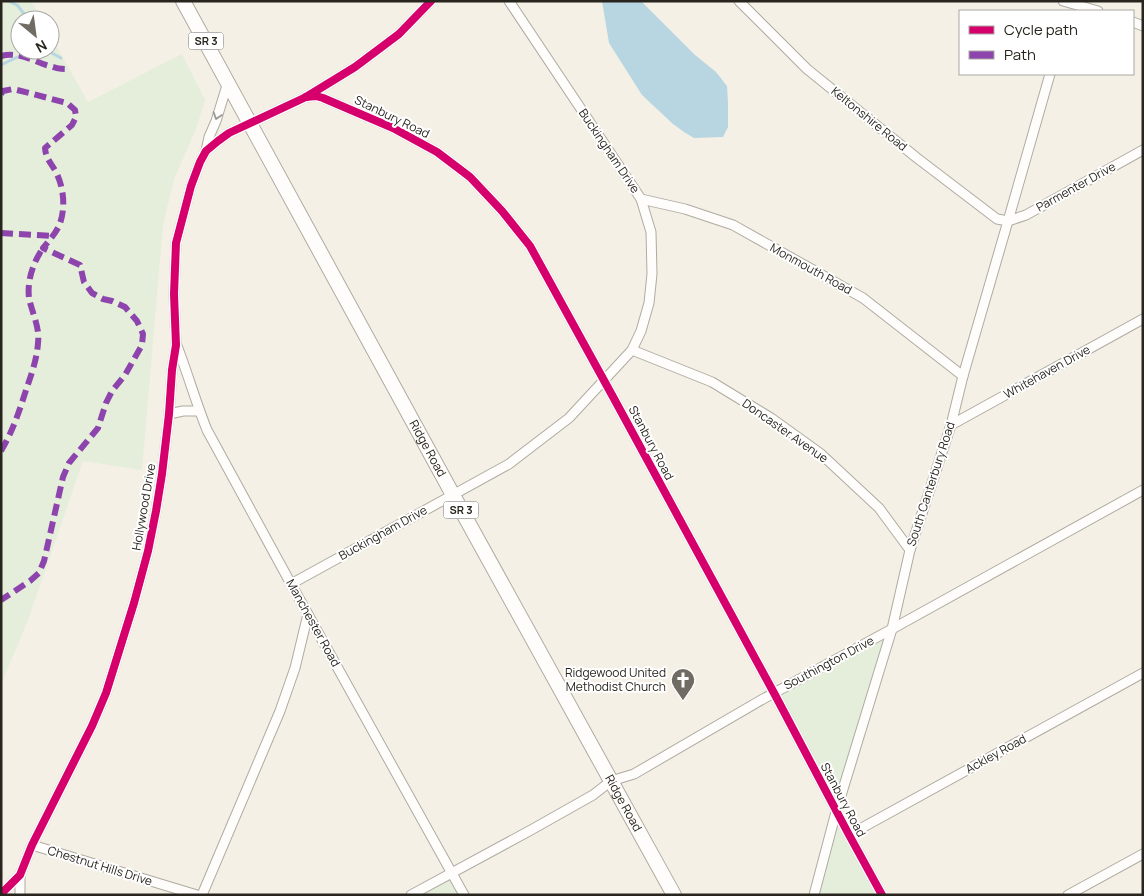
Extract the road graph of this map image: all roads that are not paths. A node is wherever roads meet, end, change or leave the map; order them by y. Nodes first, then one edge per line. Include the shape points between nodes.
1 (183, 1) edge
2 (431, 1) edge
3 (509, 1) edge
4 (739, 1) edge
5 (1095, 1) edge
6 (1067, 4) edge
7 (1085, 7) junction
8 (1095, 10) edge
9 (1050, 75) edge
10 (228, 82) junction
11 (306, 97) junction
12 (251, 123) junction
13 (1143, 150) edge
14 (206, 151) junction
15 (641, 199) junction
16 (1008, 221) junction
17 (1143, 319) edge
18 (176, 345) junction
19 (632, 350) junction
20 (962, 376) junction
21 (604, 380) junction
22 (199, 411) junction
23 (169, 414) junction
24 (951, 425) junction
25 (1143, 490) edge
26 (453, 495) junction
27 (910, 550) junction
28 (291, 584) junction
29 (308, 614) junction
30 (892, 629) junction
31 (1143, 673) edge
32 (774, 693) junction
33 (611, 781) junction
34 (836, 812) junction
35 (849, 835) junction
36 (32, 845) junction
37 (1143, 854) edge
38 (452, 873) junction
39 (20, 875) junction
40 (1, 894) edge
41 (20, 895) edge
42 (198, 895) edge
43 (202, 895) edge
44 (411, 895) edge
45 (464, 895) edge
46 (674, 895) edge
47 (814, 895) edge
48 (882, 895) edge
49 (1068, 895) edge

1 - 10 main road, Ridge Road / SR 3
2 - 11 street, Hollywood Drive via 380,49
3 - 15 street, Buckingham Drive
4 - 16 street, Keltonshire Road via 814,75 997,219
5 - 7 street
6 - 7 street
7 - 8 street
9 - 16 street, South Canterbury Road
10 - 12 main road, Ridge Road / SR 3
10 -> 14 street
11 - 12 street, Hollywood Drive
11 - 21 street, Stanbury Road via 323,98 393,128 437,152 470,177 530,246
12 - 14 street, Hollywood Drive via 223,137
12 - 26 main road, Ridge Road / SR 3
13 - 16 street, Parmenter Drive via 1026,215
14 - 18 street, Hollywood Drive via 191,186 176,243
15 - 19 street, Buckingham Drive via 650,232 652,274 649,302
15 - 20 street, Monmouth Road via 732,225 864,298
16 - 20 street, South Canterbury Road
17 - 24 street, Whitehaven Drive
18 - 22 street, Manchester Road
18 - 23 street, Hollywood Drive
19 - 21 street, Buckingham Drive
19 - 27 street, Doncaster Avenue via 712,382 771,418 821,454 879,508
20 - 24 street, South Canterbury Road
21 - 26 street, Buckingham Drive via 569,418 509,464
21 - 32 street, Stanbury Road
22 - 23 street
22 - 28 street, Manchester Road
23 - 36 street, Hollywood Drive via 148,551 106,693
24 - 27 street, South Canterbury Road
25 - 30 street, Southington Drive
26 - 28 street, Buckingham Drive
26 - 33 main road, Ridge Road / SR 3
27 - 30 street, South Canterbury Road
28 - 29 street, Manchester Road
29 - 38 street, Manchester Road
29 - 43 street via 280,711
30 - 32 street, Southington Drive
30 - 34 street, South Canterbury Road
31 - 35 street, Ackley Road
32 - 33 street, Southington Drive via 634,774
32 - 34 street, Stanbury Road
33 - 38 street, Southington Drive via 593,795
33 - 46 main road, Ridge Road / SR 3
34 - 35 street, Stanbury Road
34 - 47 street, South Canterbury Road
35 - 48 street, Stanbury Road
36 - 39 street, Hollywood Drive
36 - 42 street, Chestnut Hills Drive
37 - 49 street
38 - 44 street, Southington Drive
38 - 45 street, Manchester Road
39 - 40 street, Hollywood Drive
39 - 41 street

